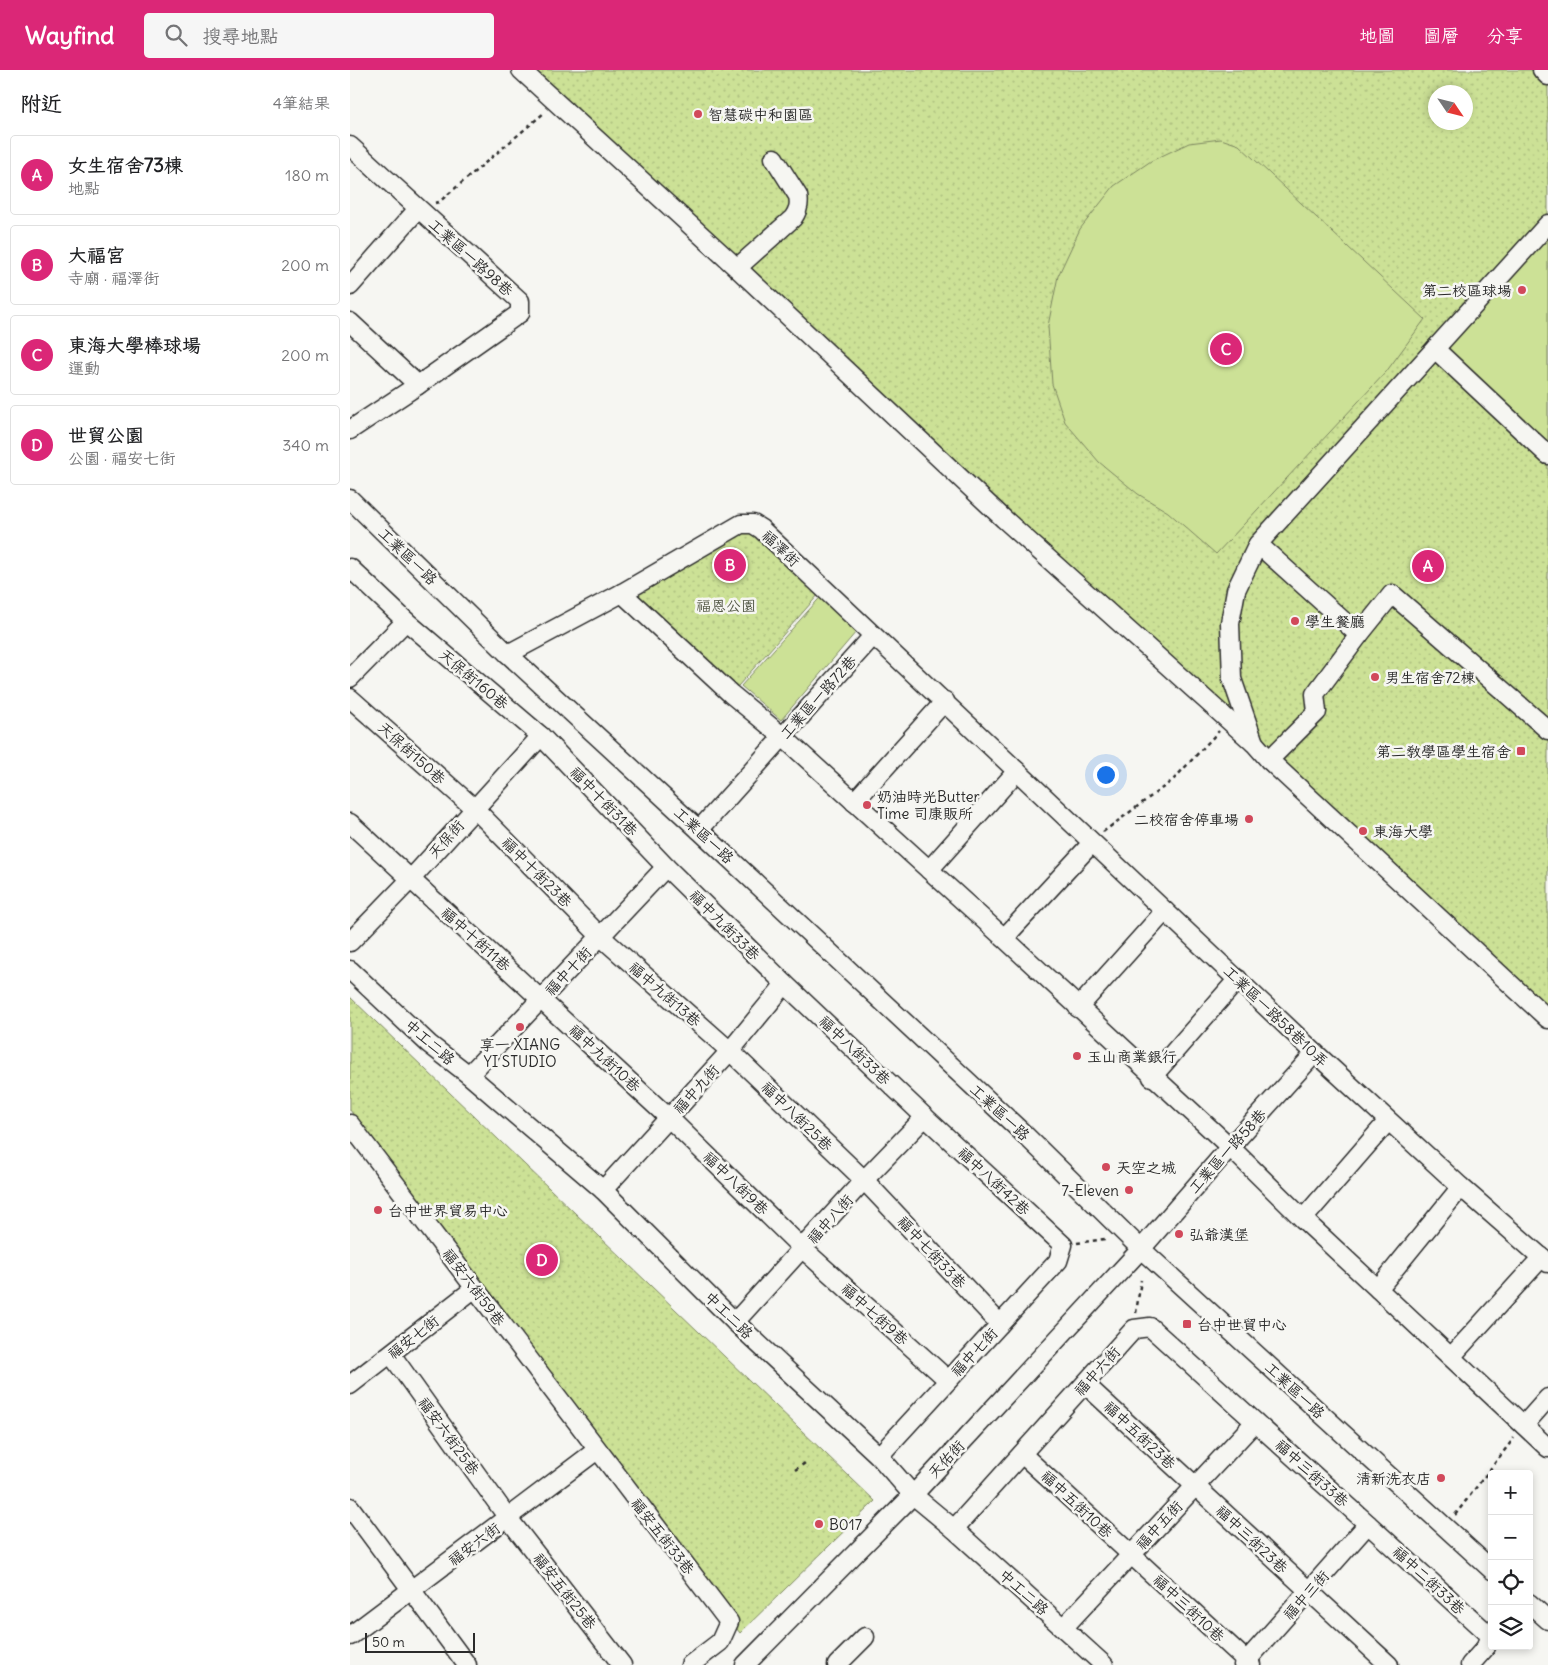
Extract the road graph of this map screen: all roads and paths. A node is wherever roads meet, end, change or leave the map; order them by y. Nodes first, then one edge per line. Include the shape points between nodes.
1 (521, 70) edge
2 (1542, 70) edge
3 (1548, 76) edge
4 (557, 103) junction
5 (350, 146) edge
6 (774, 158) dead end
7 (418, 209) junction
8 (1548, 224) edge
9 (737, 268) junction
10 (350, 286) edge
11 (350, 322) edge
12 (1435, 349) junction
13 (418, 385) junction
14 (350, 430) edge
15 (1548, 455) edge
16 (350, 499) edge
17 (1258, 544) junction
18 (350, 568) edge
19 (622, 593) junction
20 (406, 622) junction
21 (1359, 635) junction
22 (873, 636) junction
23 (508, 654) junction
24 (350, 678) edge
25 (350, 698) edge
26 (944, 701) junction
27 (1229, 722) junction
28 (1548, 730) edge
29 (541, 736) junction
30 (782, 736) junction
31 (1255, 744) junction
32 (1269, 760) junction
33 (1017, 771) junction
34 (854, 802) junction
35 (474, 808) junction
36 (350, 823) edge
37 (698, 830) junction
38 (1092, 843) junction
39 (666, 866) junction
40 (929, 870) junction
41 (410, 880) junction
42 (1165, 911) junction
43 (600, 936) junction
44 (1004, 938) junction
45 (350, 942) edge
46 (350, 970) edge
47 (1238, 979) junction
48 (785, 984) junction
49 (541, 999) junction
50 (1078, 1008) junction
51 (1548, 1019) edge
52 (730, 1051) junction
53 (1315, 1053) junction
54 (469, 1075) junction
55 (1152, 1077) junction
56 (925, 1117) junction
57 (669, 1118) junction
58 (1388, 1121) junction
59 (350, 1124) edge
60 (1230, 1147) junction
61 (864, 1180) junction
62 (1461, 1187) junction
63 (603, 1190) junction
64 (1303, 1219) junction
65 (1105, 1239) dead end
66 (1063, 1245) junction
67 (803, 1249) junction
68 (1141, 1249) junction
69 (1545, 1260) edge
70 (1141, 1280) dead end
71 (475, 1288) junction
72 (1378, 1289) junction
73 (735, 1322) junction
74 (1000, 1324) junction
75 (1142, 1328) junction
76 (391, 1354) junction
77 (1451, 1357) junction
78 (948, 1380) junction
79 (1085, 1384) junction
80 (350, 1385) edge
81 (1548, 1398) edge
82 (1255, 1422) junction
83 (1524, 1425) junction
84 (1548, 1448) edge
85 (597, 1450) junction
86 (1022, 1454) junction
87 (878, 1456) junction
88 (805, 1462) dead end
89 (796, 1470) dead end
90 (1195, 1486) junction
91 (913, 1494) junction
92 (350, 1507) edge
93 (508, 1518) junction
94 (1368, 1524) junction
95 (1445, 1528) junction
96 (954, 1529) junction
97 (1131, 1555) junction
98 (1488, 1566) edge
99 (412, 1591) junction
100 (1309, 1591) junction
101 (1531, 1605) edge
102 (1548, 1620) edge
103 (1063, 1628) junction
104 (350, 1636) edge
105 (865, 1638) dead end
106 (1247, 1664) edge
107 (467, 1665) edge
108 (622, 1665) edge
109 (690, 1665) edge
110 (745, 1665) edge
111 (837, 1665) edge
112 (1104, 1665) edge
113 (1389, 1665) edge
114 (1470, 1665) edge

1 - 4 street
2 - 3 street
4 - 7 path via 439,202
4 - 9 street
5 - 7 street, 工業區一路98巷
6 - 9 street via 798,196 797,212
7 - 10 street
7 - 13 street, 工業區一路98巷 via 520,301 520,313
8 - 12 street
9 - 27 street via 1004,519
11 - 13 street
12 - 15 street
12 - 17 street
13 - 14 street, 工業區一路98巷
16 - 23 street, 工業區一路
17 - 21 street
17 - 31 street via 1236,590 1230,623 1232,679
18 - 20 street, 天保街160巷
19 - 22 street, 福澤街 via 741,524 754,524
19 - 23 street
19 - 30 street
20 - 24 street
20 - 29 street, 天保街160巷
21 - 28 street via 1392,594
21 - 32 street via 1315,694 1317,712
22 - 26 street
22 - 30 street, 工業區一路72巷
23 - 37 street, 工業區一路
25 - 35 street, 天保街150巷
26 - 33 street, 工業區一路58巷10弄
26 - 34 street
27 - 31 street
27 - 38 path via 1173,780
29 - 35 street, 天保街
29 - 39 street, 福中十街31巷
30 - 34 street
30 - 37 street, 工業區一路72巷
31 - 32 street
32 - 51 street
33 - 38 street, 工業區一路58巷10弄
33 - 40 street
34 - 40 street
35 - 41 street, 天保街
35 - 43 street, 福中十街23巷
36 - 41 street, 福中十街11巷
37 - 68 street, 工業區一路 via 1023,1133
38 - 42 street, 工業區一路58巷10弄
38 - 44 street
39 - 43 street, 福中十街
39 - 48 street, 福中九街33巷
40 - 44 street
41 - 45 street, 天保街
41 - 49 street, 福中十街11巷
42 - 47 street, 工業區一路58巷10弄
42 - 50 street
43 - 49 street, 福中十街
43 - 52 street, 福中九街13巷
44 - 50 street
46 - 54 street, 中工二路 via 429,1044
47 - 53 street, 工業區一路58巷10弄
47 - 55 street
48 - 52 street, 福中九街
48 - 56 street, 福中八街33巷
49 - 54 street, 福中十街
49 - 57 street, 福中九街10巷
50 - 55 street
52 - 57 street, 福中九街
52 - 61 street, 福中八街25巷
53 - 58 street, 工業區一路58巷10弄
53 - 60 street, 工業區一路58巷
54 - 63 street, 中工二路
55 - 60 street
56 - 61 street, 福中八街
56 - 66 street, 福中八街42巷
57 - 63 street, 福中九街
57 - 67 street, 福中八街9巷
58 - 62 street, 工業區一路58巷10弄
58 - 64 street
59 - 71 street, 福安六街59巷
60 - 64 street
60 - 68 street, 工業區一路58巷
61 - 67 street, 福中八街
61 - 74 street, 福中七街33巷
62 - 69 street, 工業區一路58巷10弄
62 - 72 street
63 - 73 street, 中工二路
64 - 72 street
65 - 66 path
66 - 74 street, 福中七街 via 1058,1261
67 - 73 street, 福中八街
67 - 78 street, 福中七街9巷
68 - 91 street, 天佑街
68 - 95 street, 工業區一路
69 - 77 street
70 - 75 path
71 - 76 street, 福安七街
71 - 85 street, 福安六街59巷
72 - 77 street
73 - 87 street, 中工二路
74 - 78 street, 福中七街
75 - 79 street, 福中六街
75 - 82 street
76 - 80 street, 福安七街
76 - 93 street, 福安六街25巷
77 - 83 street
78 - 87 street, 福中七街
79 - 86 street, 福中六街
79 - 90 street, 福中五街23巷
81 - 83 street
82 - 90 street, 福中五街
82 - 94 street, 福中三街33巷
83 - 84 street
83 - 95 path
85 - 93 street, 福安六街
85 - 109 street, 福安五街33巷 via 729,1622 720,1642
86 - 96 street, 福中六街
86 - 97 street, 福中五街10巷
87 - 91 street, 中工二路
88 - 89 path
90 - 97 street, 福中五街
90 - 100 street, 福中三街23巷
91 - 96 street, 中工二路
91 - 110 street, 天佑街
92 - 99 street
93 - 99 street, 福安六街
93 - 108 street, 福安五街25巷
94 - 100 street, 福中三街
94 - 114 street, 福中二街33巷 via 1489,1635 1486,1647
95 - 98 street, 工業區一路
96 - 103 street, 中工二路
97 - 103 street, 福中五街
97 - 106 street, 福中三街10巷
99 - 104 street, 福安六街
99 - 107 street
100 - 106 street, 福中三街
100 - 113 street, 福中三街23巷
101 - 102 street
103 - 112 street, 中工二路
105 - 111 street

